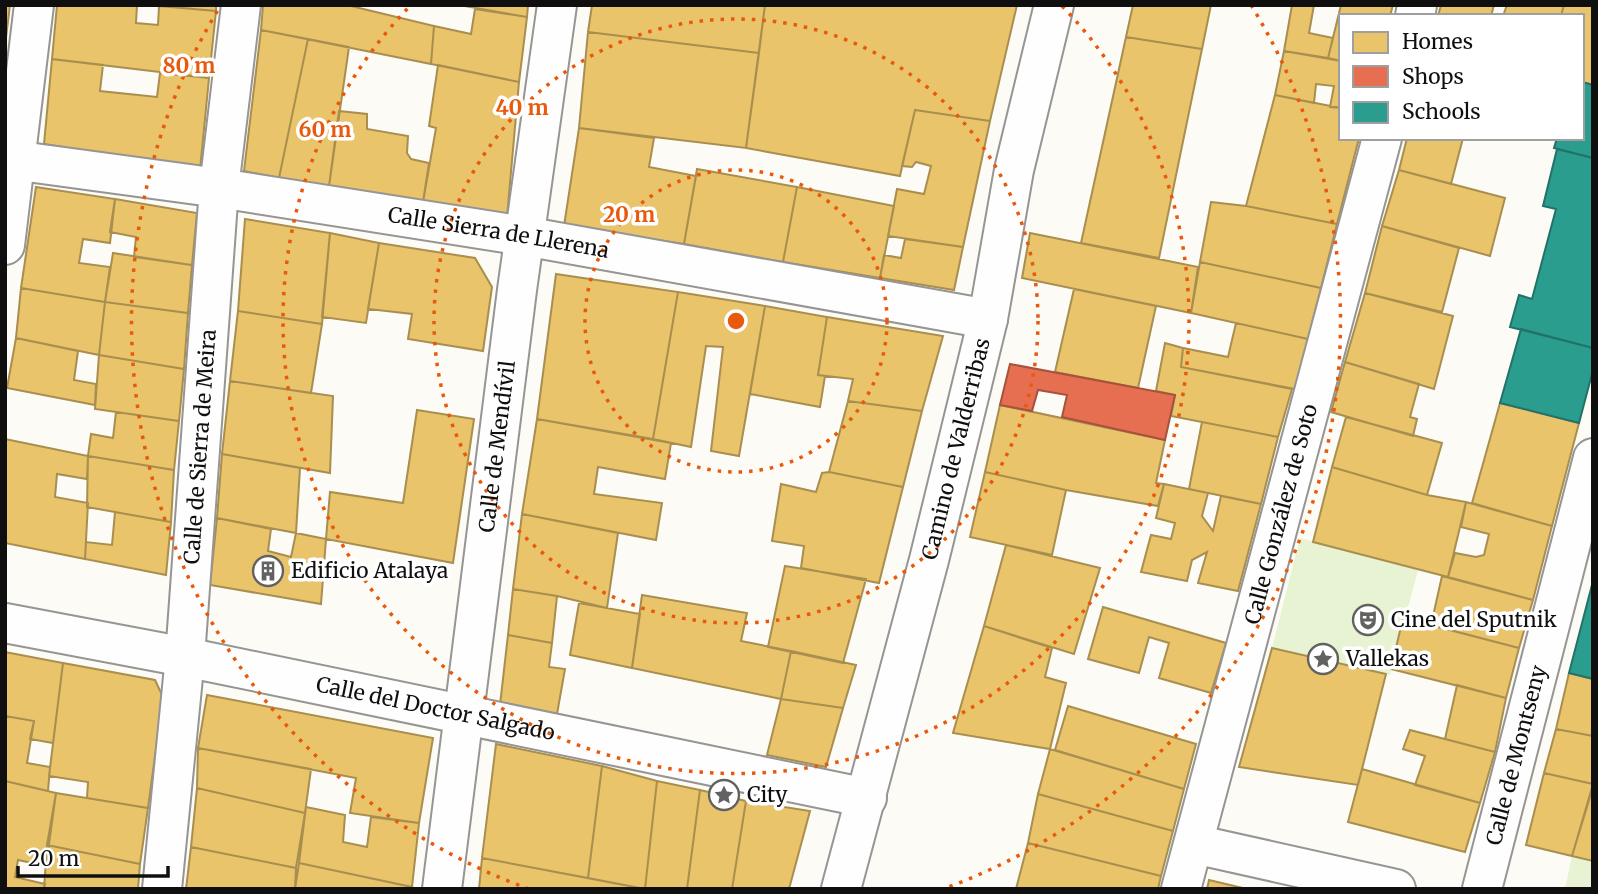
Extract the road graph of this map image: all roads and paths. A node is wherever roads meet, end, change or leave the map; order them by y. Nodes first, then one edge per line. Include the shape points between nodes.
1 (34, 5) edge
2 (241, 5) edge
3 (557, 5) edge
4 (1054, 5) edge
5 (1381, 140) edge
6 (11, 160) edge
7 (219, 188) junction
8 (524, 236) junction
9 (5, 244) edge
10 (988, 319) junction
11 (1593, 458) edge
12 (5, 623) edge
13 (185, 657) junction
14 (464, 716) junction
15 (867, 798) junction
16 (1194, 844) junction
17 (162, 889) edge
18 (442, 889) edge
19 (841, 889) edge
20 (1181, 889) edge
21 (1396, 889) edge
22 (1482, 889) edge

1 - 6 street
2 - 7 street, Calle de Sierra de Meira
3 - 8 street, Calle de Mendívil
4 - 10 street, Camino de Valderribas via 1014,170
5 - 16 street, Calle González de Soto
6 - 7 street, Calle Sierra de Llerena
6 - 9 street
7 - 8 street, Calle Sierra de Llerena
7 - 13 street, Calle de Sierra de Meira
8 - 10 street, Calle Sierra de Llerena
8 - 14 street, Calle de Mendívil
10 - 15 street, Camino de Valderribas
11 - 22 street, Calle de Montseny
12 - 13 street, Calle del Doctor Salgado
13 - 14 street, Calle del Doctor Salgado
13 - 17 street, Calle de Sierra de Meira
14 - 15 street, Calle del Doctor Salgado
14 - 18 street, Calle de Mendívil
15 - 19 street, Camino de Valderribas
16 - 20 street, Calle González de Soto
16 - 21 street

